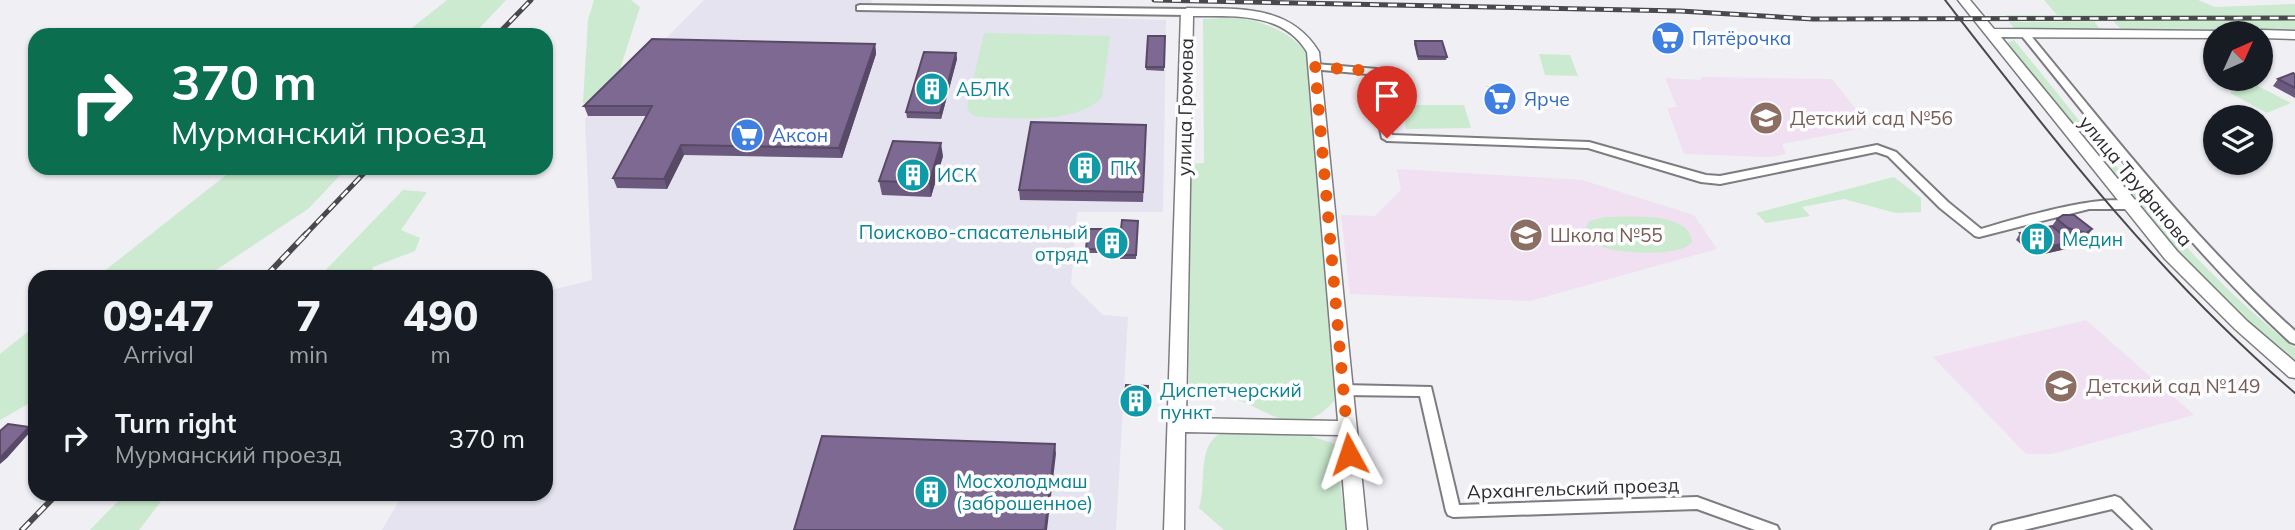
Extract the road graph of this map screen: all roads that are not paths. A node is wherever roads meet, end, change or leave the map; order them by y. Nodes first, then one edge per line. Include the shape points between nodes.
1 (1964, 0) edge
2 (860, 8) dead end
3 (1187, 12) junction
4 (1991, 33) junction
5 (2024, 33) junction
6 (2203, 34) edge
7 (2273, 34) edge
8 (2295, 35) edge
9 (1315, 67) junction
10 (2129, 205) junction
11 (2295, 339) edge
12 (2295, 372) edge
13 (1343, 390) junction
14 (1178, 425) junction
15 (1346, 428) junction
16 (1174, 530) edge
17 (1357, 530) edge
18 (1772, 530) edge
19 (1998, 530) edge
20 (2144, 530) edge

1 - 4 street, улица Труфанова
2 - 3 street
3 - 9 street, улица Громова via 1262,15 1306,39 1314,52
3 - 14 street, улица Громова
4 - 5 street
4 - 10 street, улица Труфанова
5 - 6 street
5 - 11 street via 2197,244
7 - 8 street
9 - 10 street via 1373,71 1387,138 1589,145 1713,180 1877,148 1892,154 1979,233 2089,205
9 - 13 street, улица Громова
10 - 12 street, улица Труфанова via 2202,289
13 - 15 street, улица Громова
13 - 18 street, Архангельский проезд via 1426,391 1453,511 1697,502
14 - 15 street
14 - 16 street, улица Громова
15 - 17 street, улица Громова
19 - 20 street via 2115,502

